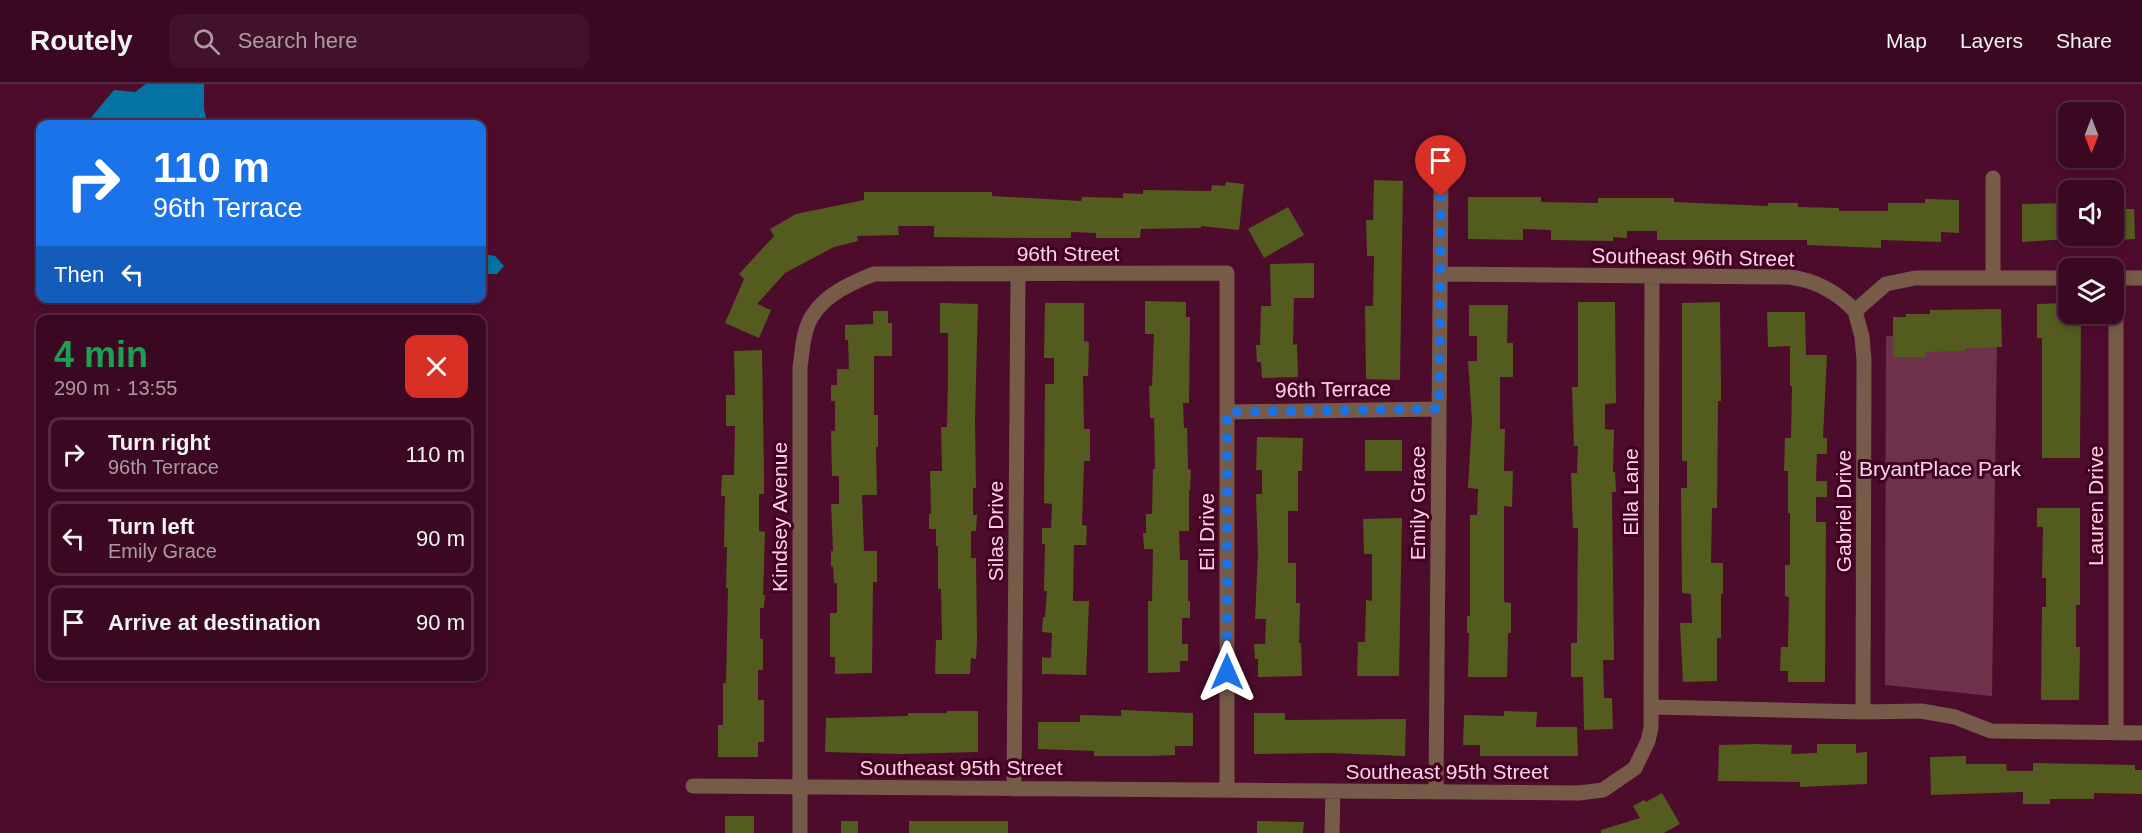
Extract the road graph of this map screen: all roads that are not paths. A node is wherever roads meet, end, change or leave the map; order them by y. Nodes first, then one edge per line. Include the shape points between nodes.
1 (1441, 178) dead end
2 (1993, 178) dead end
3 (910, 273) joint
4 (1227, 273) joint
5 (1440, 274) junction
6 (1018, 275) junction
7 (1652, 277) junction
8 (1993, 278) junction
9 (2058, 278) edge
10 (2124, 278) edge
11 (2142, 278) edge
12 (1855, 311) junction
13 (2115, 324) edge
14 (1439, 409) junction
15 (1227, 412) junction
16 (1651, 706) junction
17 (1863, 712) junction
18 (2116, 733) junction
19 (2142, 733) edge
20 (693, 786) dead end
21 (800, 787) junction
22 (1014, 789) junction
23 (1227, 790) junction
24 (1333, 791) junction
25 (1436, 792) junction
26 (800, 833) edge
27 (1332, 833) edge

1 - 5 street, Emily Grace
2 - 8 street
3 - 6 street, 96th Street
3 - 21 street, Kindsey Avenue via 874,274 845,285 817,308 805,332 800,367
4 - 6 street, 96th Street
4 - 15 street, Eli Drive
5 - 7 street, Southeast 96th Street
5 - 14 street, Emily Grace
6 - 22 street, Silas Drive
7 - 12 street, Southeast 96th Street via 1804,279 1827,288
7 - 16 street, Ella Lane
8 - 9 street
8 - 12 street via 1915,278 1886,284
10 - 11 street
12 - 17 street, Gabriel Drive via 1864,360
13 - 18 street, Lauren Drive
14 - 15 street, 96th Terrace
14 - 25 street, Emily Grace
15 - 23 street, Eli Drive
16 - 17 street
16 - 25 street, Southeast 95th Street via 1651,728 1635,768 1603,790
17 - 18 street via 1939,713 1991,731
18 - 19 street
20 - 21 street, Southeast 95th Street
21 - 22 street, Southeast 95th Street
21 - 26 street, Kindsey Avenue
22 - 23 street, Southeast 95th Street
23 - 24 street, Southeast 95th Street
24 - 25 street, Southeast 95th Street
24 - 27 street

